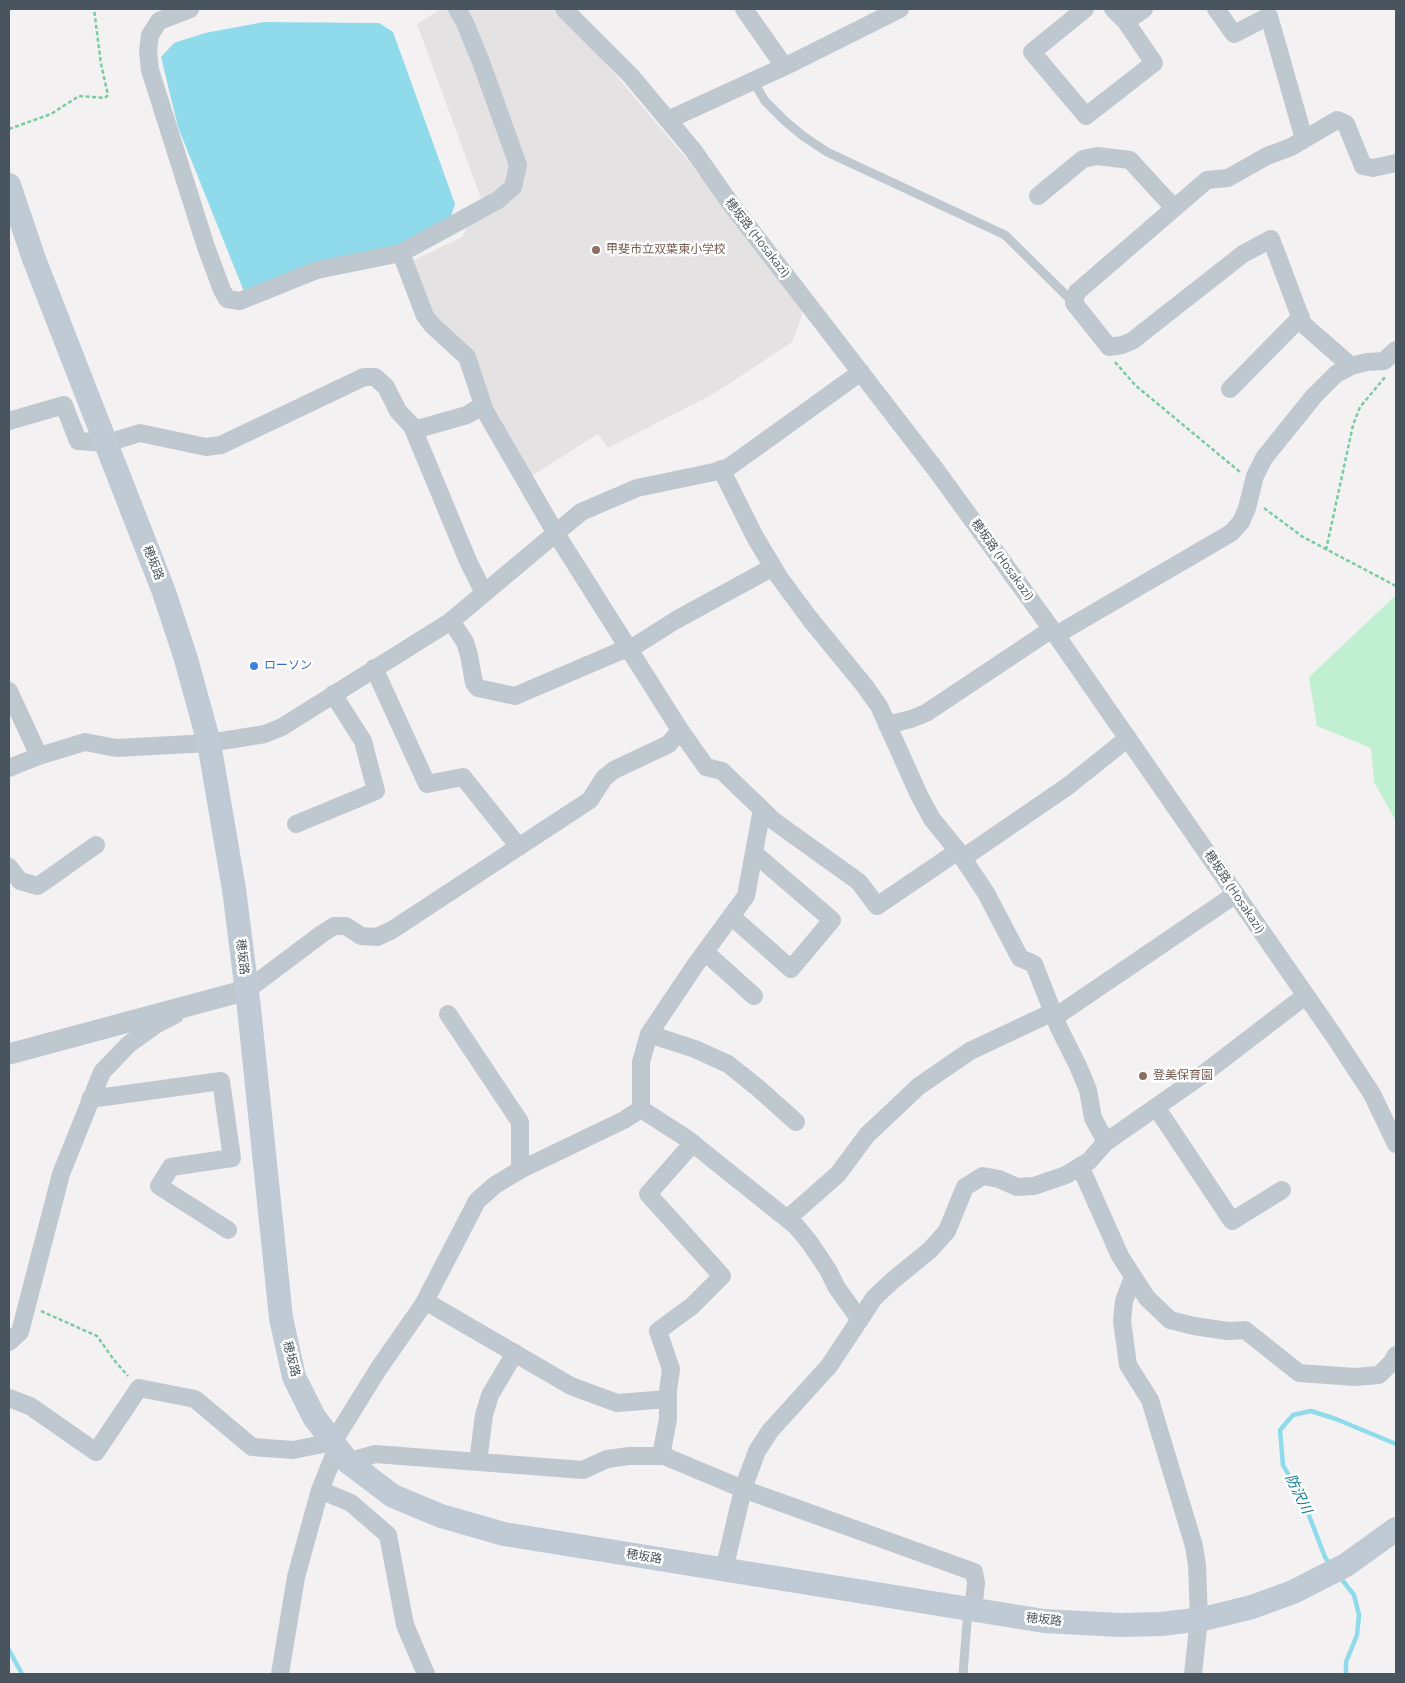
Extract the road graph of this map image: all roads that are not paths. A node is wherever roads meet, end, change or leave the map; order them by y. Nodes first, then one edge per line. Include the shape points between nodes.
1 (190, 9) edge
2 (457, 9) edge
3 (564, 9) edge
4 (744, 9) edge
5 (900, 9) edge
6 (1085, 9) edge
7 (1113, 9) edge
8 (1144, 9) edge
9 (1216, 9) edge
10 (1126, 22) junction
11 (784, 66) junction
12 (753, 81) junction
13 (668, 120) junction
14 (1304, 139) junction
15 (1396, 163) edge
16 (9, 185) edge
17 (1038, 196) dead end
18 (1174, 208) junction
19 (401, 253) junction
20 (1074, 302) junction
21 (1301, 317) junction
22 (1395, 352) edge
23 (1351, 366) junction
24 (861, 372) junction
25 (1230, 389) dead end
26 (483, 405) junction
27 (9, 421) edge
28 (414, 430) junction
29 (107, 443) junction
30 (721, 469) junction
31 (555, 532) junction
32 (773, 567) junction
33 (484, 593) junction
34 (451, 621) junction
35 (1054, 632) junction
36 (630, 650) junction
37 (374, 668) junction
38 (9, 691) edge
39 (333, 694) junction
40 (887, 725) junction
41 (680, 730) junction
42 (1128, 738) junction
43 (209, 743) junction
44 (39, 756) junction
45 (9, 768) edge
46 (762, 809) junction
47 (296, 824) dead end
48 (96, 845) dead end
49 (519, 847) junction
50 (754, 853) junction
51 (960, 854) junction
52 (9, 867) edge
53 (1236, 894) junction
54 (731, 916) junction
55 (705, 952) junction
56 (247, 990) junction
57 (754, 996) dead end
58 (1305, 996) junction
59 (200, 1003) junction
60 (448, 1014) dead end
61 (1054, 1014) junction
62 (648, 1034) junction
63 (9, 1054) edge
64 (90, 1099) junction
65 (1156, 1107) junction
66 (641, 1109) junction
67 (796, 1122) dead end
68 (1106, 1142) junction
69 (693, 1143) junction
70 (1396, 1144) edge
71 (1080, 1166) junction
72 (520, 1170) junction
73 (1282, 1190) dead end
74 (787, 1219) junction
75 (228, 1230) dead end
76 (1134, 1277) junction
77 (425, 1301) junction
78 (860, 1320) junction
79 (9, 1342) edge
80 (515, 1353) junction
81 (1396, 1355) edge
82 (9, 1398) edge
83 (668, 1399) junction
84 (339, 1451) junction
85 (661, 1456) junction
86 (478, 1462) junction
87 (320, 1490) junction
88 (743, 1490) junction
89 (1396, 1529) edge
90 (724, 1570) junction
91 (971, 1610) junction
92 (1199, 1619) junction
93 (280, 1674) edge
94 (426, 1674) edge
95 (963, 1674) edge
96 (1193, 1674) edge

1 - 19 street via 159,21 154,28 148,51 150,70 206,247 227,299 240,301 317,270
2 - 19 street via 481,62 518,165 513,187 498,200
3 - 13 street, 穂坂路 (Hosakazi) via 631,76
4 - 11 street
5 - 11 street
6 - 10 street via 1032,52 1086,116 1154,63
7 - 10 street
8 - 10 street
9 - 14 street via 1234,34 1269,16
11 - 12 street
12 - 13 street
12 - 20 lane via 765,101 803,136 827,152 1005,235
13 - 24 street, 穂坂路 (Hosakazi)
14 - 15 street via 1337,120 1346,124 1363,166 1373,168
14 - 18 street via 1228,178 1207,180
16 - 29 main road, 穂坂路 via 34,258
17 - 18 street via 1083,159 1097,156 1130,160
18 - 20 street via 1077,292
19 - 26 street via 425,316 467,357
20 - 21 street via 1109,347 1122,345 1132,341 1243,254 1271,239
21 - 23 street via 1303,324
21 - 25 street
22 - 23 street via 1384,361
23 - 35 street via 1336,374 1314,396 1264,458 1241,522 1231,533
24 - 30 street via 729,467
24 - 35 street, 穂坂路 (Hosakazi)
26 - 28 street via 467,415
26 - 31 street
27 - 29 street via 64,405 78,441
28 - 29 street via 398,411 386,387 375,377 364,377 221,444 206,447 140,432
28 - 33 street
29 - 43 main road, 穂坂路 via 164,592
30 - 31 street via 637,488 581,512
30 - 32 street
31 - 33 street
31 - 36 street
32 - 36 street via 676,620
32 - 40 street via 869,692
33 - 34 street
34 - 36 street via 465,642 478,688 515,696 618,652
34 - 37 street
35 - 40 street via 926,713
35 - 42 street, 穂坂路 (Hosakazi)
36 - 41 street
37 - 39 street
37 - 49 street via 427,784 463,778
38 - 44 street
39 - 43 street via 265,734
39 - 47 street via 363,741 376,791
40 - 51 street via 932,819
41 - 46 street via 706,768 722,771
41 - 49 street via 669,744 614,770 604,778 590,800
42 - 51 street via 1068,786
42 - 53 street, 穂坂路 (Hosakazi)
43 - 44 street via 116,748 85,742
43 - 56 main road, 穂坂路 via 234,889
44 - 45 street
46 - 50 street
46 - 51 street via 859,882 877,906
48 - 52 street via 38,886 20,880
49 - 56 street via 377,937 361,936 346,926 334,926
50 - 54 street via 746,896
50 - 54 street via 832,920 791,969
51 - 61 street via 986,893 1020,958 1034,964
53 - 58 street, 穂坂路 (Hosakazi)
53 - 61 street
54 - 55 street
55 - 57 street
55 - 62 street
56 - 59 street
56 - 84 main road, 穂坂路 via 281,1318 294,1377 314,1417
58 - 65 street
58 - 70 street, 穂坂路 (Hosakazi) via 1372,1094
59 - 63 street
59 - 64 street via 157,1024 129,1044 102,1072
60 - 72 street via 520,1122
61 - 68 street via 1088,1090 1092,1118
61 - 74 street via 970,1051 919,1086 867,1135 838,1174
62 - 66 street via 641,1062
62 - 67 street via 728,1064
64 - 75 street via 221,1081 232,1158 171,1167 159,1186
64 - 79 street via 61,1174 20,1332
65 - 68 street
65 - 73 street via 1232,1221
66 - 69 street
66 - 72 street
68 - 71 street
69 - 74 street
69 - 83 street via 648,1194 722,1276 692,1306 658,1331 671,1369
71 - 76 street via 1120,1256
71 - 78 street via 1066,1175 1034,1186 1017,1187 983,1176 965,1187 947,1231 930,1250 874,1298
72 - 77 street via 477,1201
74 - 78 street via 810,1243
76 - 81 street via 1147,1298 1170,1320 1228,1331 1245,1330 1299,1373 1379,1376
76 - 92 street via 1124,1301 1122,1321 1128,1364 1150,1400 1194,1546
77 - 80 street
77 - 84 street via 379,1368
78 - 88 street via 830,1366 770,1431 757,1451
80 - 83 street via 571,1386 616,1403
80 - 86 street via 490,1395
82 - 84 street via 30,1406 96,1452 140,1388 195,1399 252,1447
83 - 85 street
84 - 86 street
84 - 87 street
84 - 90 main road, 穂坂路 via 393,1496 441,1516 504,1534
85 - 86 street via 629,1456 607,1460 583,1470
85 - 88 street
87 - 93 street via 296,1577
87 - 94 street via 351,1503 388,1535 404,1625
88 - 90 street
88 - 91 street via 974,1572 976,1582
89 - 92 main road, 穂坂路 via 1335,1571 1293,1592 1252,1607
90 - 91 main road, 穂坂路
91 - 92 main road, 穂坂路 via 1044,1621 1120,1625
91 - 95 lane
92 - 96 street

